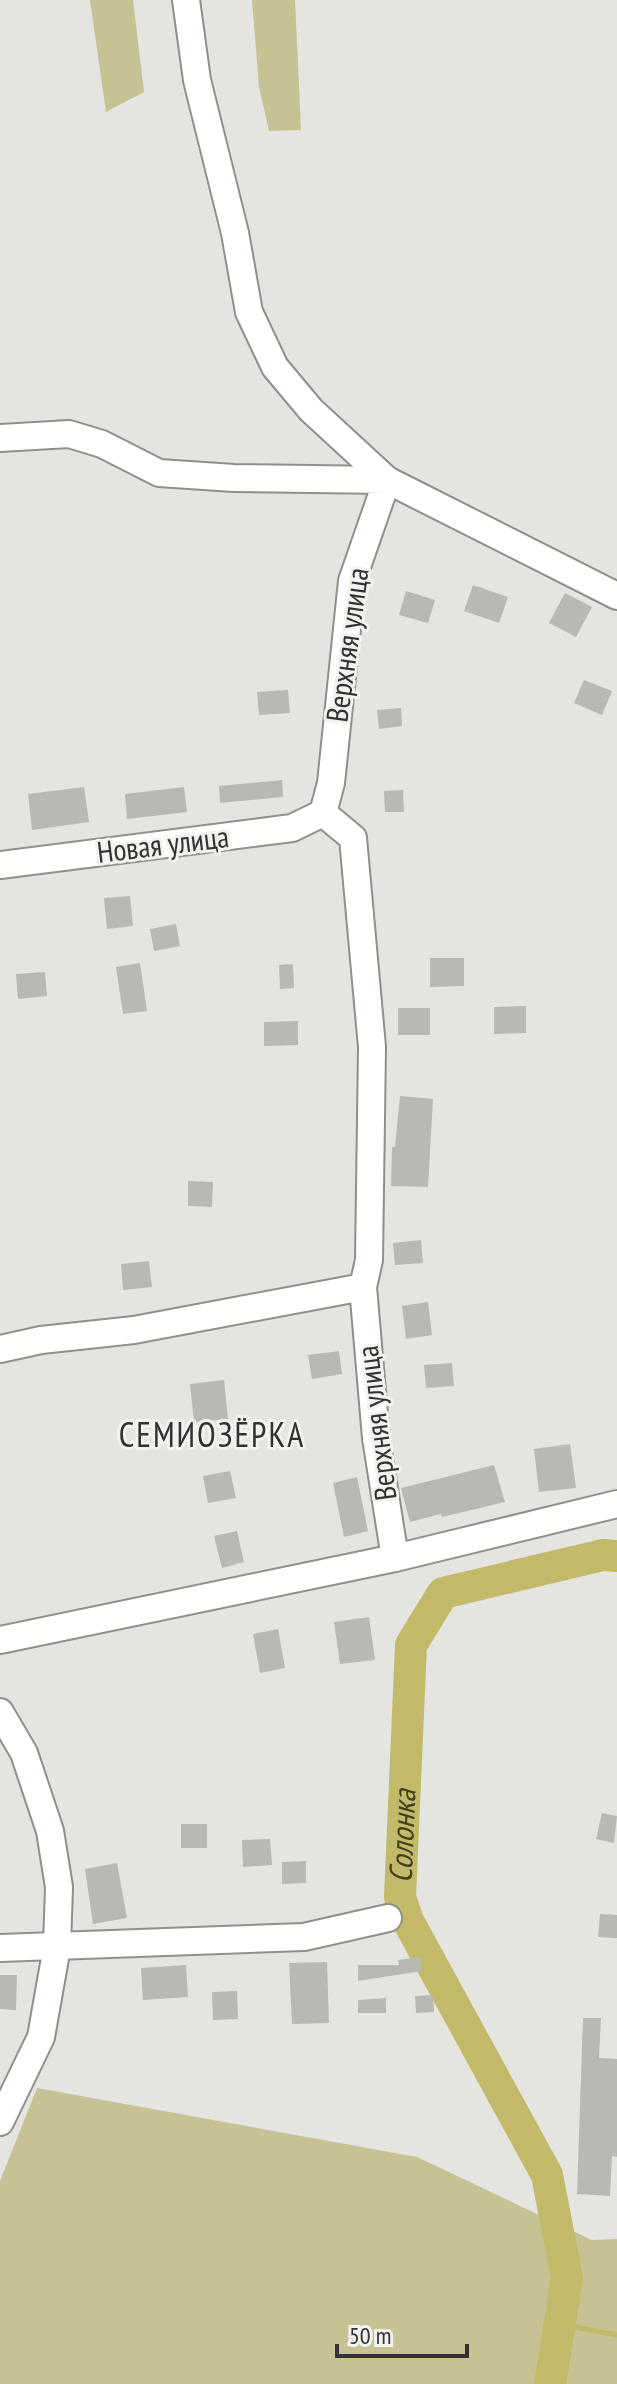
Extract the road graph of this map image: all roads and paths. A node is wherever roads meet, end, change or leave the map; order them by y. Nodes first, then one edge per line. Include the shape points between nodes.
1 (186, 0) edge
2 (0, 438) edge
3 (387, 480) junction
4 (617, 596) edge
5 (323, 813) junction
6 (0, 865) edge
7 (363, 1287) junction
8 (0, 1349) edge
9 (617, 1504) edge
10 (395, 1558) junction
11 (0, 1640) edge
12 (0, 1712) edge
13 (388, 1918) dead end
14 (57, 1947) junction
15 (0, 1948) edge
16 (0, 2122) edge

1 - 3 street via 197,80 249,312 275,367 311,410
2 - 3 street via 69,434 159,473
3 - 4 street
3 - 5 street, Верхняя улица via 352,581 331,783
5 - 6 street, Новая улица via 292,828
5 - 7 street, Верхняя улица via 353,838 372,1047 369,1260
7 - 8 street
7 - 10 street, Верхняя улица via 376,1438
9 - 10 street
10 - 11 street
12 - 14 street via 24,1753 50,1831 59,1887
13 - 14 street via 304,1937
14 - 15 street
14 - 16 street via 41,2037

